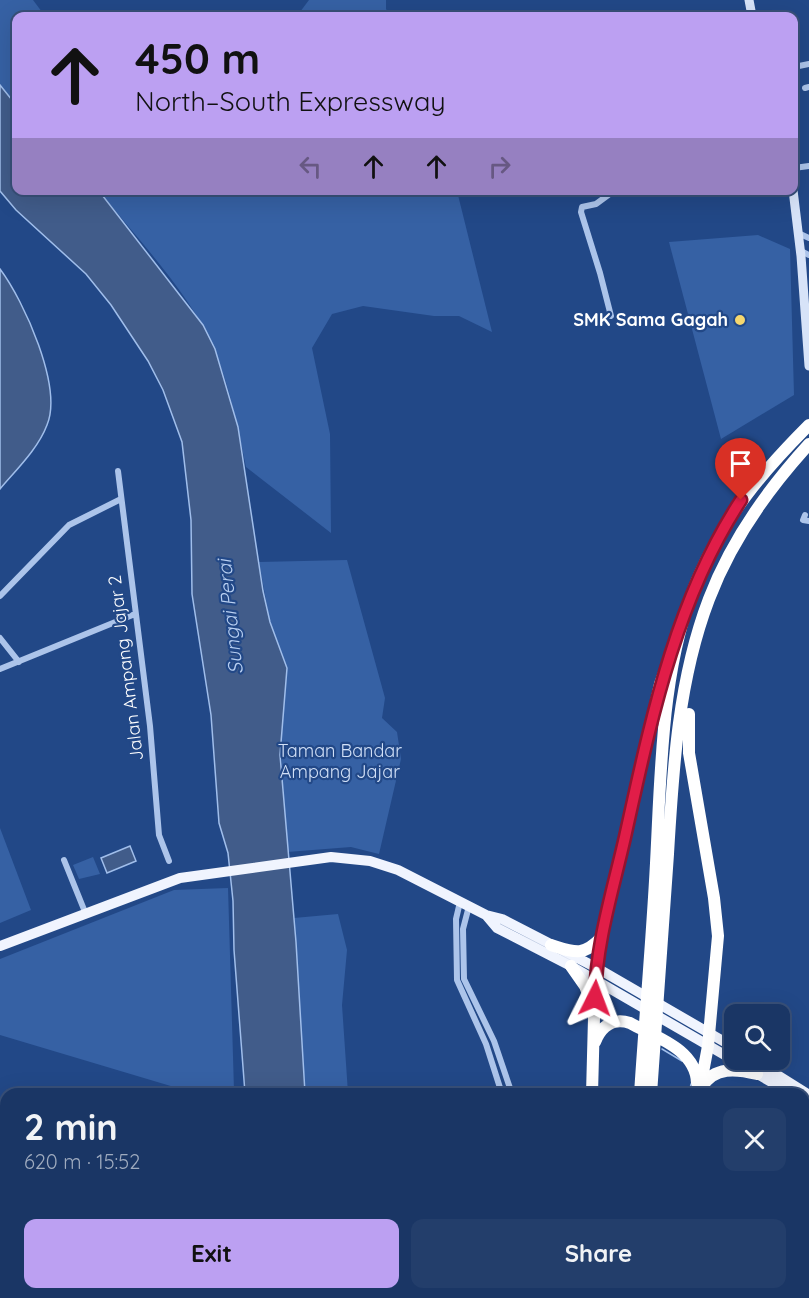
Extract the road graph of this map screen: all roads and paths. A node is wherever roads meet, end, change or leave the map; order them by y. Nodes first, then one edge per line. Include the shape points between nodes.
1 (608, 195) edge
2 (794, 195) edge
3 (798, 233) junction
4 (809, 238) edge
5 (805, 253) edge
6 (611, 315) dead end
7 (809, 366) edge
8 (809, 425) edge
9 (809, 444) edge
10 (118, 471) dead end
11 (121, 499) junction
12 (0, 596) edge
13 (135, 614) junction
14 (681, 627) junction
15 (697, 635) junction
16 (0, 638) edge
17 (19, 662) junction
18 (0, 669) edge
19 (666, 786) junction
20 (64, 860) dead end
21 (169, 861) dead end
22 (465, 904) junction
23 (85, 912) junction
24 (486, 915) junction
25 (602, 937) junction
26 (0, 945) edge
27 (551, 945) junction
28 (571, 966) junction
29 (596, 974) junction
30 (595, 1015) junction
31 (709, 1033) junction
32 (490, 1042) junction
33 (724, 1042) edge
34 (594, 1043) junction
35 (708, 1046) junction
36 (648, 1064) junction
37 (769, 1070) edge
38 (757, 1074) junction
39 (501, 1088) edge
40 (509, 1088) edge
41 (592, 1088) edge
42 (642, 1088) edge
43 (650, 1088) edge
44 (698, 1088) edge
45 (700, 1088) edge
46 (702, 1088) edge
47 (782, 1088) edge
48 (798, 1088) edge

1 - 6 street via 596,204 582,207 580,212
2 - 3 street
3 - 4 street
3 - 5 street
5 - 7 street
8 - 14 highway via 762,473 725,524 699,576
9 - 15 highway via 752,516 724,565
10 - 11 street, Jalan Ampang Jajar 2
11 - 12 street via 69,525
11 - 13 street, Jalan Ampang Jajar 2
13 - 17 street
13 - 21 street, Jalan Ampang Jajar 2 via 159,835
14 - 19 highway via 671,678
14 - 25 highway via 660,684
15 - 19 highway
15 - 31 highway via 688,745 716,919 718,952
16 - 17 street
17 - 18 street
19 - 36 highway
20 - 23 street
22 - 23 main road via 398,870 370,861 331,857 172,880
22 - 24 main road
22 - 32 street via 464,979
22 - 32 street via 456,919 457,980
23 - 26 main road
24 - 27 main road via 502,919
24 - 28 main road via 497,928
25 - 27 highway via 591,949 583,951
25 - 29 highway
27 - 29 main road
28 - 29 main road
28 - 30 highway via 585,986
29 - 30 highway
29 - 31 main road
29 - 35 main road
30 - 34 highway
31 - 33 main road
31 - 35 highway
32 - 39 street
32 - 40 street
34 - 41 highway
34 - 44 highway via 606,1025 620,1020 630,1023 688,1057 696,1070
35 - 38 main road
35 - 45 highway
36 - 42 highway
36 - 43 highway
37 - 48 main road
38 - 46 highway via 720,1071
38 - 47 main road

